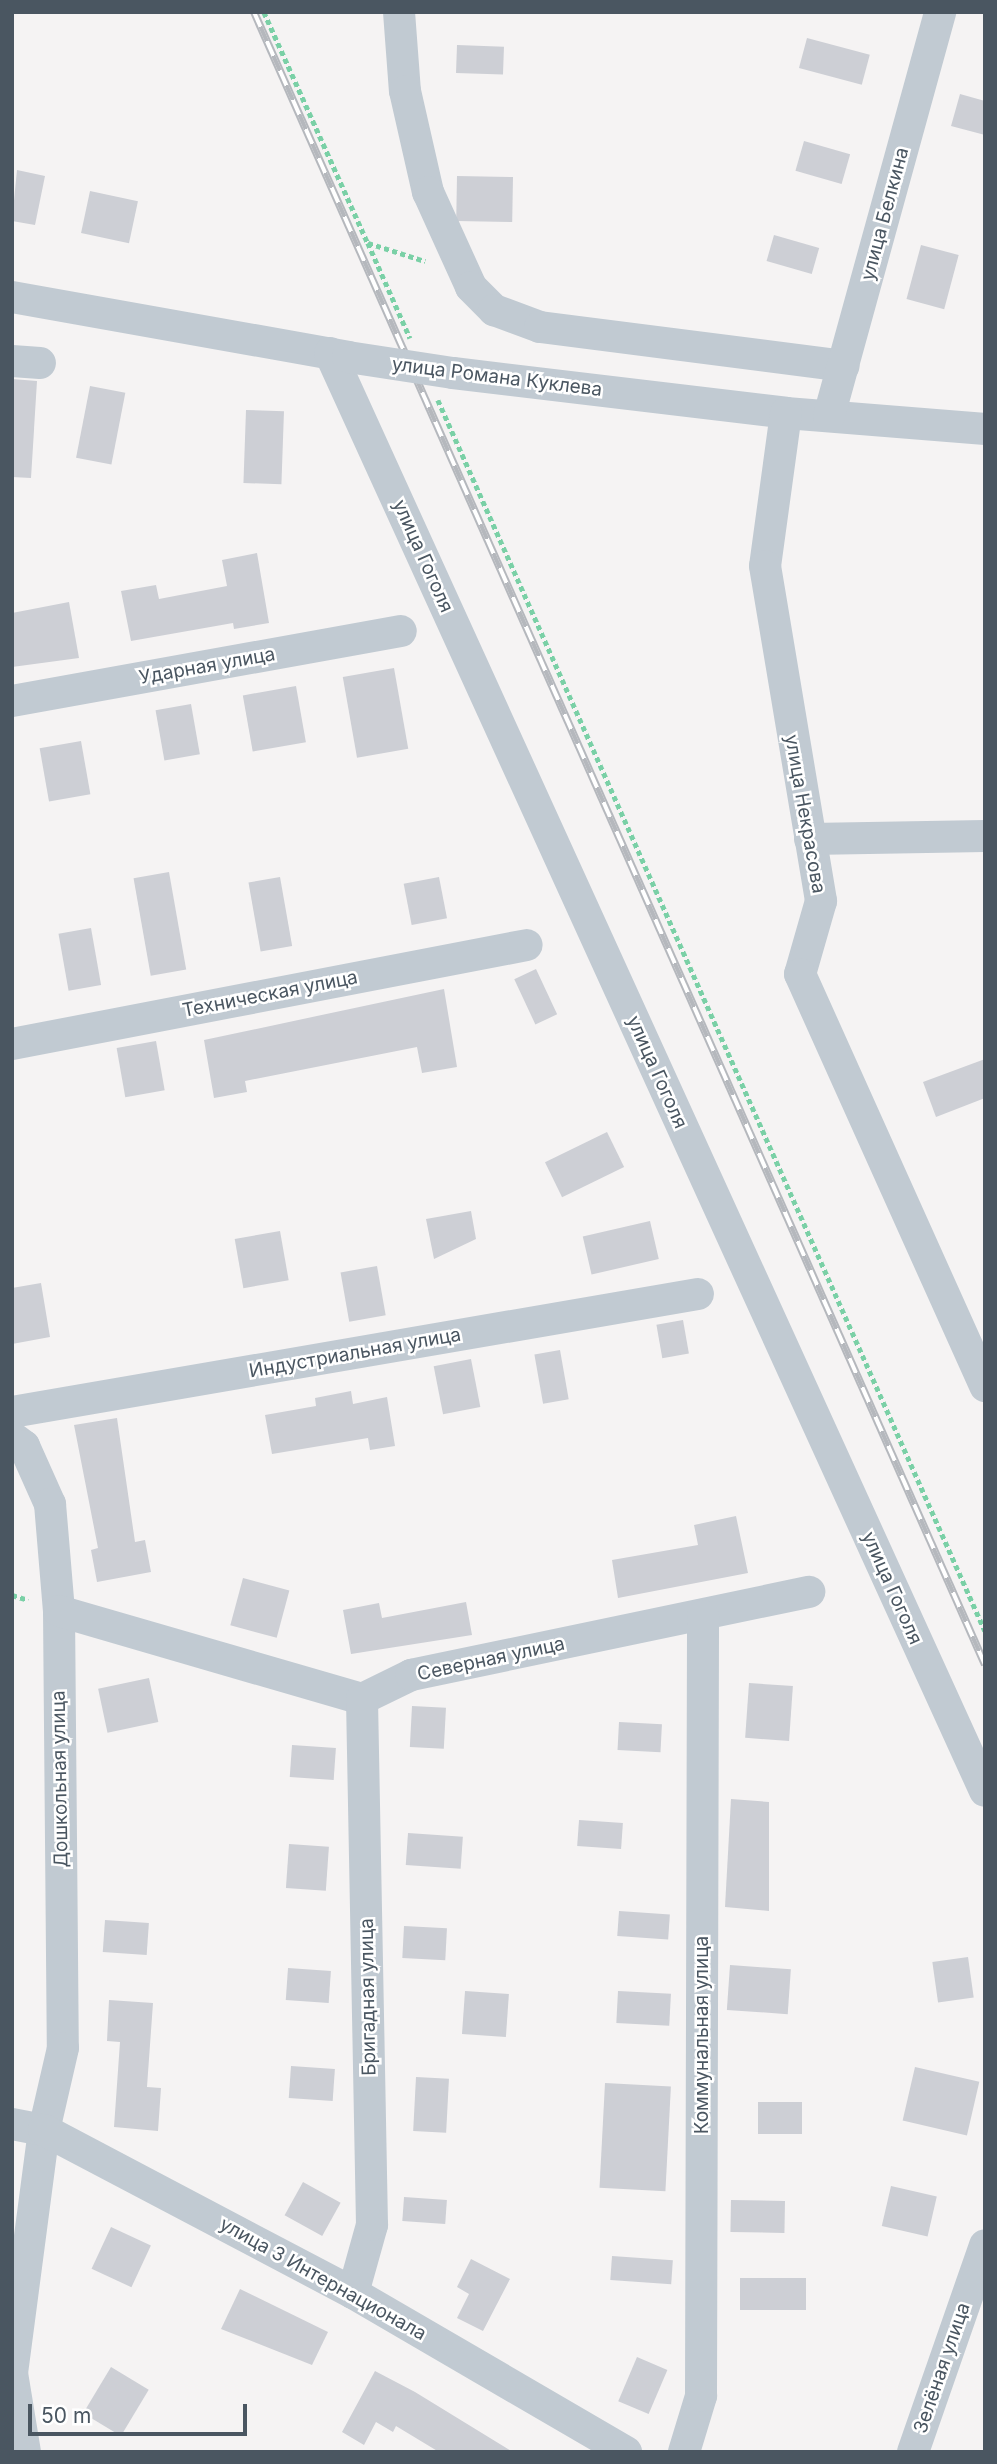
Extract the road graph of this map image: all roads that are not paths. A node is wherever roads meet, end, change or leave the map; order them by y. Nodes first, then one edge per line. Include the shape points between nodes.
1 (399, 12) edge
2 (940, 12) edge
3 (12, 297) edge
4 (339, 355) junction
5 (844, 366) junction
6 (786, 413) junction
7 (829, 416) junction
8 (985, 429) edge
9 (401, 631) dead end
10 (12, 701) edge
11 (985, 836) edge
12 (810, 839) junction
13 (527, 945) dead end
14 (12, 1044) edge
15 (698, 1294) dead end
16 (985, 1386) edge
17 (12, 1412) edge
18 (12, 1437) edge
19 (808, 1592) dead end
20 (59, 1611) junction
21 (703, 1616) junction
22 (362, 1699) junction
23 (985, 1791) edge
24 (12, 2124) edge
25 (44, 2130) junction
26 (985, 2245) edge
27 (354, 2293) junction
28 (12, 2373) edge
29 (25, 2452) edge
30 (626, 2452) edge
31 (684, 2452) edge
32 (913, 2452) edge

1 - 5 street via 405,91 429,192 471,287 494,310 540,327
2 - 5 street, улица Белкина
3 - 4 street, улица Романа Куклева
4 - 6 street, улица Романа Куклева, bridge via 444,384
4 - 23 street, улица Гоголя
5 - 7 street, улица Белкина
6 - 7 street, улица Романа Куклева
6 - 12 street, улица Некрасова via 765,566
7 - 8 street, улица Романа Куклева
9 - 10 street, Ударная улица
11 - 12 street
12 - 16 street, улица Некрасова via 821,901 800,974
13 - 14 street, Техническая улица
15 - 17 street, Индустриальная улица
18 - 20 street, Дошкольная улица via 24,1446 50,1504
19 - 21 street, Северная улица
20 - 22 street
20 - 25 street, Дошкольная улица via 63,2048
21 - 22 street, Северная улица via 411,1675
21 - 31 street, Коммунальная улица via 701,2396
22 - 27 street, Бригадная улица via 372,2225
24 - 25 street, улица 3 Интернационала
25 - 27 street, улица 3 Интернационала
25 - 28 street, Дошкольная улица
26 - 32 street, Зелёная улица
27 - 30 street, улица 3 Интернационала
28 - 29 street, Дошкольная улица

